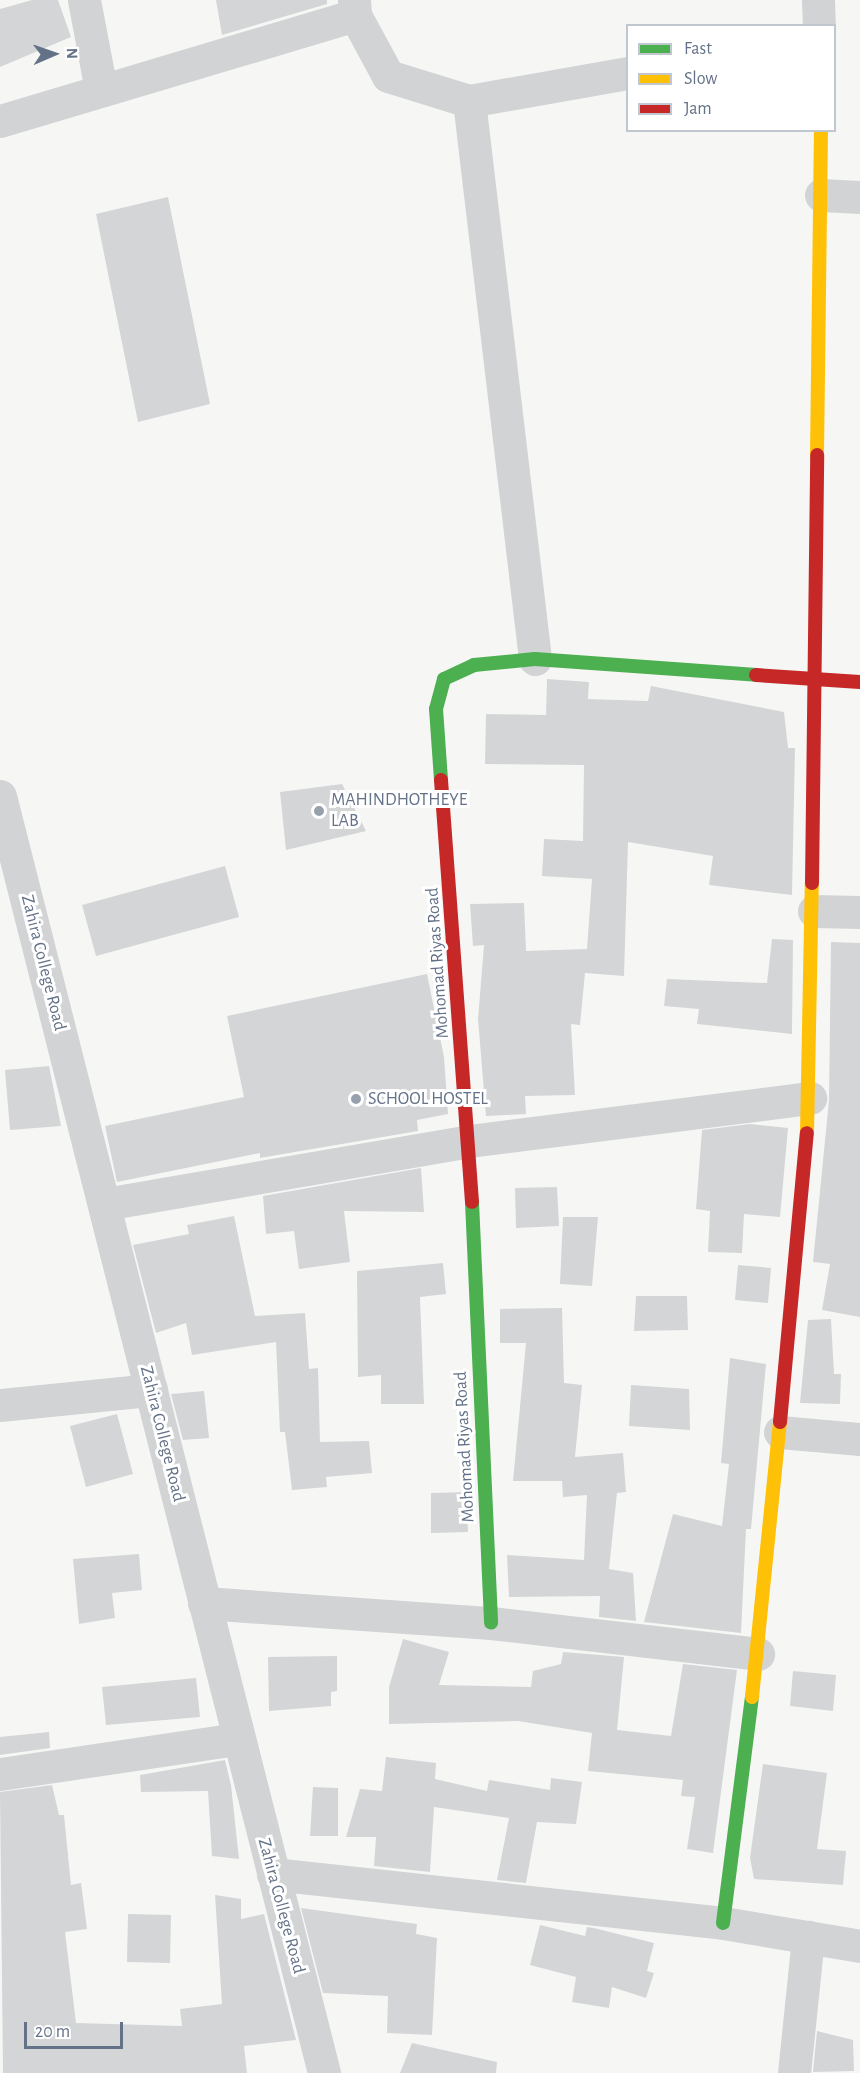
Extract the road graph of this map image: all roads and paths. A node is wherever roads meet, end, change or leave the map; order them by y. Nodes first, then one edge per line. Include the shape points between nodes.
1 (84, 0) edge
2 (818, 0) edge
3 (354, 8) edge
4 (819, 24) edge
5 (626, 73) edge
6 (101, 90) junction
7 (469, 100) junction
8 (0, 121) edge
9 (821, 132) edge
10 (821, 195) junction
11 (860, 197) edge
12 (535, 659) junction
13 (818, 682) junction
14 (860, 682) edge
15 (0, 796) edge
16 (814, 910) junction
17 (860, 912) edge
18 (810, 1098) junction
19 (469, 1141) junction
20 (105, 1204) junction
21 (151, 1390) junction
22 (0, 1405) edge
23 (780, 1432) junction
24 (860, 1439) edge
25 (204, 1603) junction
26 (491, 1623) junction
27 (758, 1654) junction
28 (238, 1739) junction
29 (0, 1774) edge
30 (273, 1874) junction
31 (723, 1923) junction
32 (808, 1937) junction
33 (860, 1946) edge
34 (324, 2073) edge
35 (794, 2073) edge

1 - 6 street
2 - 4 street
3 - 6 street
3 - 7 street via 388,76
5 - 7 street
6 - 8 street
7 - 12 street
9 - 10 street
10 - 11 street
10 - 13 street
12 - 13 street, Mohomad Riyas Road
12 - 19 street, Mohomad Riyas Road via 474,665 444,679 436,709
13 - 14 street, Mohomad Riyas Road
13 - 16 street
15 - 20 street, Zahira College Road
16 - 17 street
16 - 18 street
18 - 19 street
18 - 23 street
19 - 20 street
19 - 26 street, Mohomad Riyas Road
20 - 21 street, Zahira College Road
21 - 22 street
21 - 25 street, Zahira College Road
23 - 24 street
23 - 27 street
25 - 26 street
25 - 28 street, Zahira College Road
26 - 27 street
27 - 31 street
28 - 29 street
28 - 30 street, Zahira College Road
30 - 31 street
30 - 34 street, Zahira College Road
31 - 32 street
32 - 33 street
32 - 35 street

